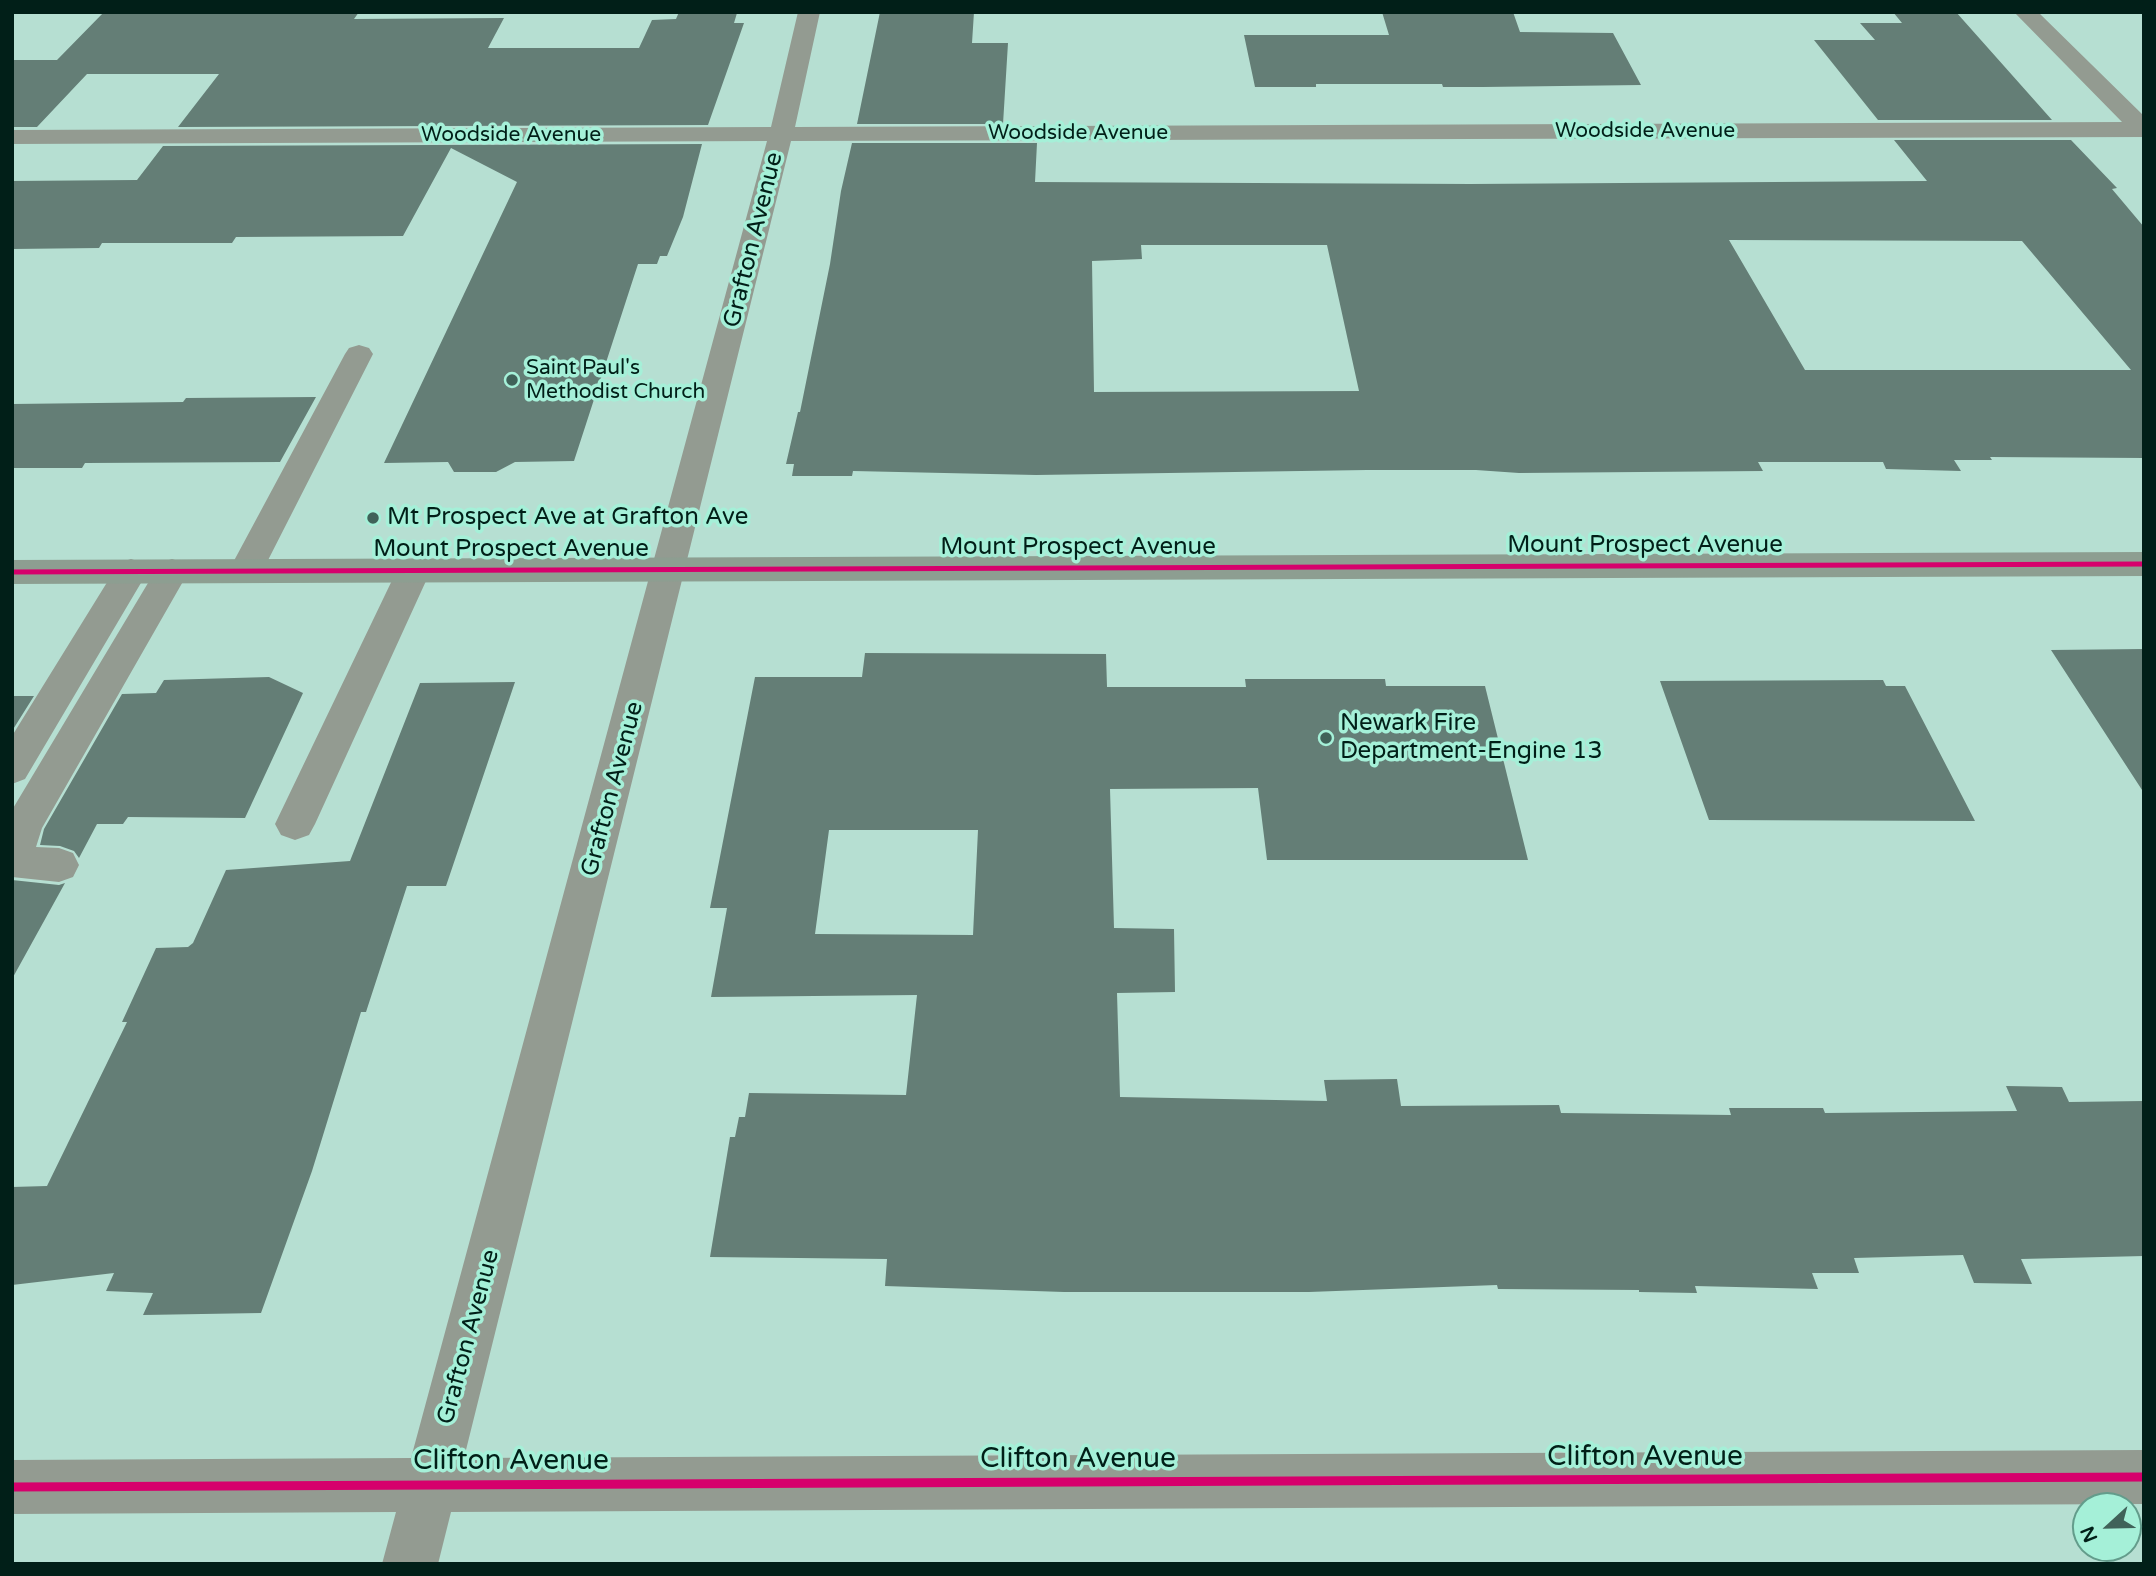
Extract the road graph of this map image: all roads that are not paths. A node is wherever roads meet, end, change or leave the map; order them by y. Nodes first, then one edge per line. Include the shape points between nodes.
1 (809, 12) edge
2 (2025, 12) edge
3 (2143, 129) edge
4 (781, 134) junction
5 (12, 137) edge
6 (359, 354) dead end
7 (2144, 564) edge
8 (670, 569) junction
9 (246, 570) junction
10 (414, 570) junction
11 (131, 571) junction
12 (172, 571) junction
13 (12, 572) edge
14 (12, 769) edge
15 (295, 824) dead end
16 (12, 859) edge
17 (59, 865) dead end
18 (2144, 1477) edge
19 (431, 1483) junction
20 (12, 1487) edge
21 (410, 1564) edge

1 - 4 street, Grafton Avenue
2 - 3 street
3 - 4 street, Woodside Avenue
4 - 5 street, Woodside Avenue
4 - 8 street, Grafton Avenue
6 - 9 street
7 - 8 main road, Mount Prospect Avenue
8 - 10 main road, Mount Prospect Avenue
8 - 19 street, Grafton Avenue
9 - 10 main road, Mount Prospect Avenue
9 - 12 main road, Mount Prospect Avenue
10 - 15 street
11 - 12 main road, Mount Prospect Avenue
11 - 13 main road, Mount Prospect Avenue
11 - 14 street
12 - 16 street via 24,825
16 - 17 street
18 - 19 street, Clifton Avenue
19 - 20 street, Clifton Avenue
19 - 21 street, Grafton Avenue

